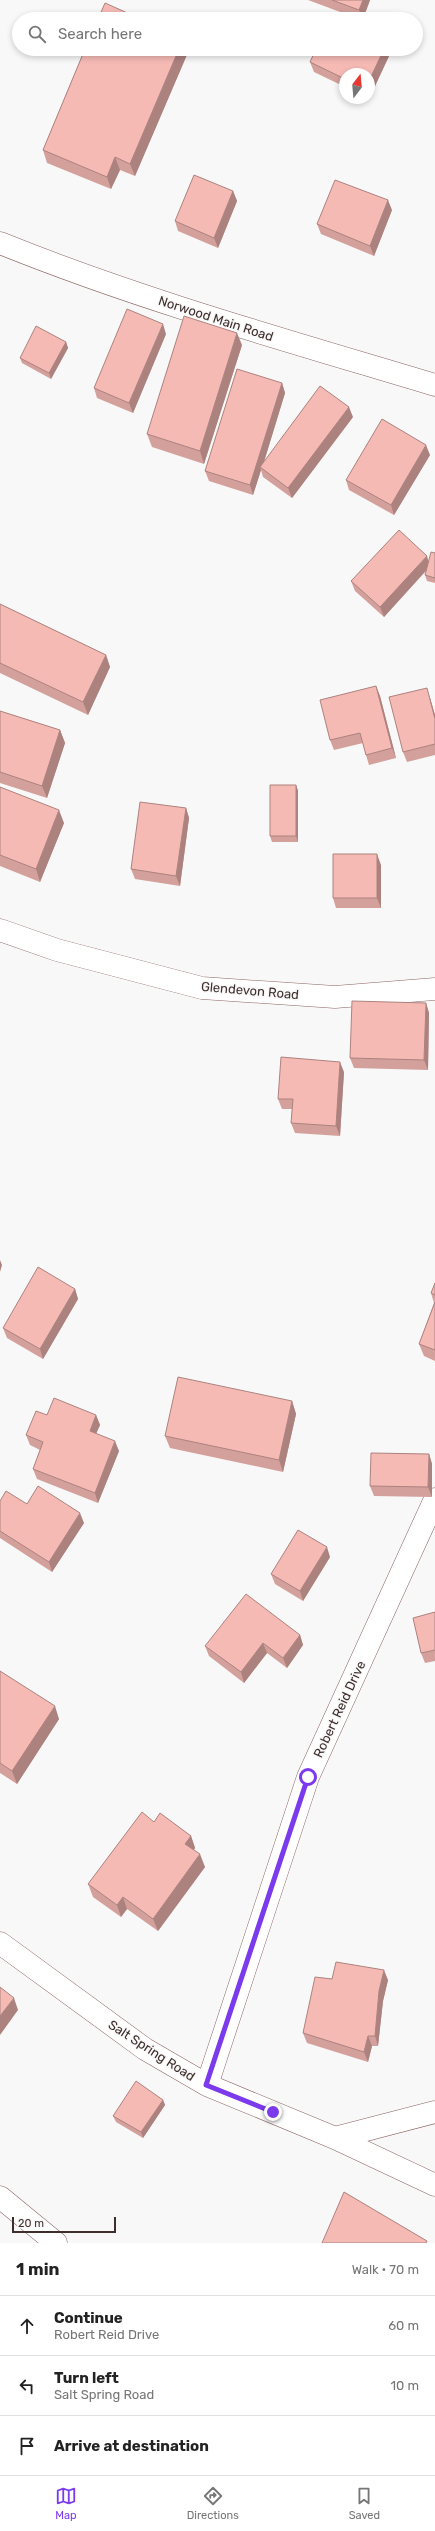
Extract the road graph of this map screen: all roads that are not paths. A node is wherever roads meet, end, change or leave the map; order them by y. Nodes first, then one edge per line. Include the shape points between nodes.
1 (0, 243) edge
2 (435, 384) edge
3 (0, 930) edge
4 (435, 989) edge
5 (435, 1499) edge
6 (0, 1943) edge
7 (206, 2085) junction
8 (435, 2112) edge
9 (336, 2138) junction
10 (435, 2185) edge
11 (0, 2197) edge
12 (56, 2243) edge

1 - 2 street, Norwood Main Road via 70,271 292,342
3 - 4 street, Glendevon Road via 57,950 202,988 335,997
5 - 7 street, Robert Reid Drive via 308,1777
6 - 7 street, Salt Spring Road via 145,2049
7 - 9 street, Salt Spring Road
8 - 9 street
9 - 10 street, Salt Spring Road
11 - 12 street

